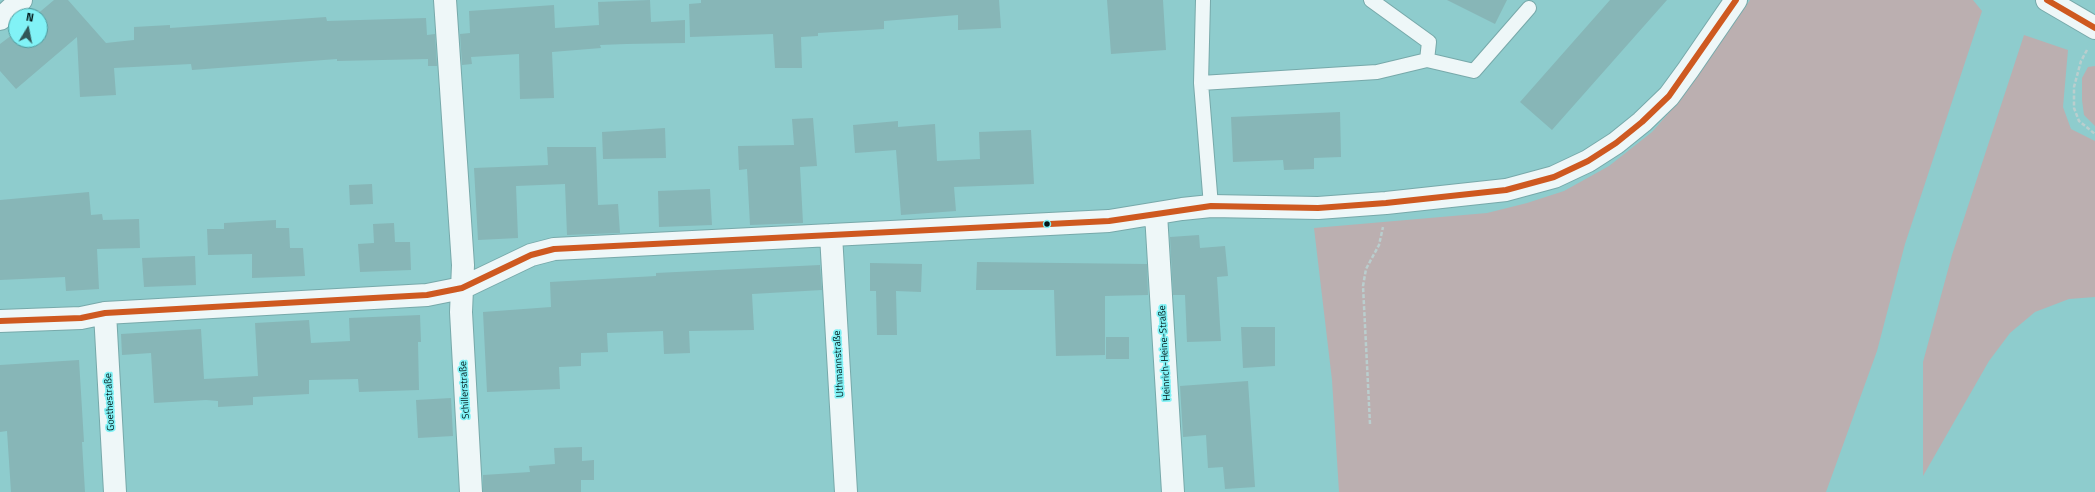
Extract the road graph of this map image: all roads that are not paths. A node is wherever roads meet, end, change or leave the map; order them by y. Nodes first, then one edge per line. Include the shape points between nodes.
1 (21, 0) edge
2 (446, 0) edge
3 (1203, 0) edge
4 (1371, 0) edge
5 (1736, 0) edge
6 (2048, 1) edge
7 (1529, 8) dead end
8 (0, 19) edge
9 (2091, 38) edge
10 (1427, 60) junction
11 (1201, 83) junction
12 (1211, 206) junction
13 (1156, 214) junction
14 (832, 235) junction
15 (462, 288) junction
16 (105, 313) junction
17 (0, 321) edge
18 (115, 492) edge
19 (471, 492) edge
20 (846, 492) edge
21 (1173, 492) edge

1 - 8 street
2 - 15 street, Schillerstraße via 463,266
3 - 11 lane
4 - 10 lane via 1429,42
5 - 12 street via 1669,96 1632,130 1588,161 1554,177 1506,190 1386,203 1318,208
6 - 9 street
7 - 10 lane via 1474,71
10 - 11 lane via 1377,72
11 - 12 lane
12 - 13 street
13 - 14 street via 1109,221
13 - 21 street, Heinrich-Heine-Straße
14 - 15 street via 554,249 531,255
14 - 20 street, Uthmannstraße
15 - 16 street via 406,298 281,302
15 - 19 street, Schillerstraße via 461,312
16 - 17 street via 81,318
16 - 18 street, Goethestraße

